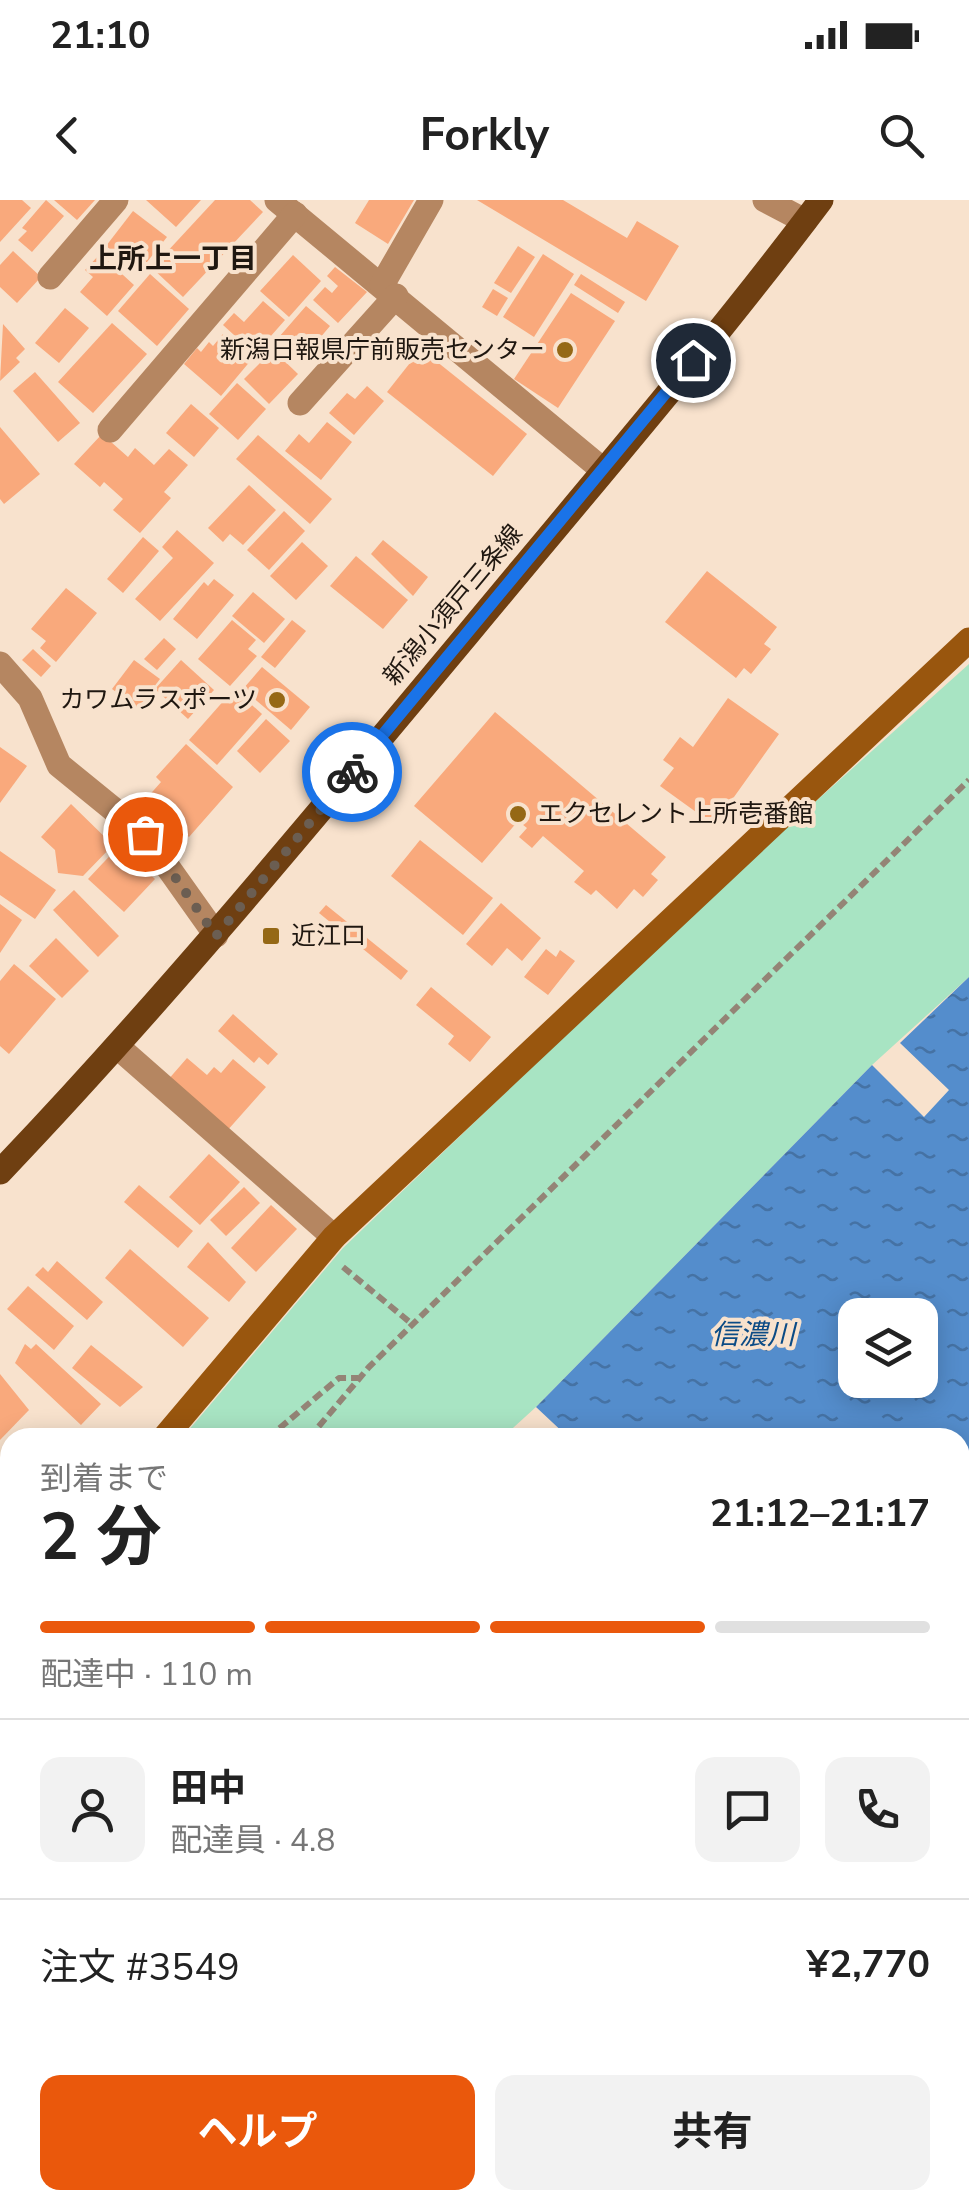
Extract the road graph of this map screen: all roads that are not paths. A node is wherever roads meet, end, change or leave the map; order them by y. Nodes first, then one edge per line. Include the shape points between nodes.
1 (116, 200) edge
2 (431, 200) edge
3 (766, 200) edge
4 (821, 200) edge
5 (286, 207) edge
6 (805, 221) junction
7 (50, 277) dead end
8 (389, 291) junction
9 (300, 403) dead end
10 (110, 430) dead end
11 (603, 470) junction
12 (969, 640) edge
13 (0, 664) edge
14 (216, 936) junction
15 (119, 1048) junction
16 (0, 1172) edge
17 (328, 1244) junction
18 (172, 1428) edge

1 - 7 street
2 - 8 street
3 - 6 street
4 - 6 main road, 新潟小須戸三条線
5 - 8 street
5 - 10 street
6 - 11 main road, 新潟小須戸三条線
8 - 9 street
8 - 11 street
11 - 14 main road, 新潟小須戸三条線
12 - 17 street
13 - 14 street via 30,698 59,765 145,834
14 - 15 main road, 新潟小須戸三条線
15 - 16 main road, 新潟小須戸三条線
15 - 17 street
17 - 18 street

